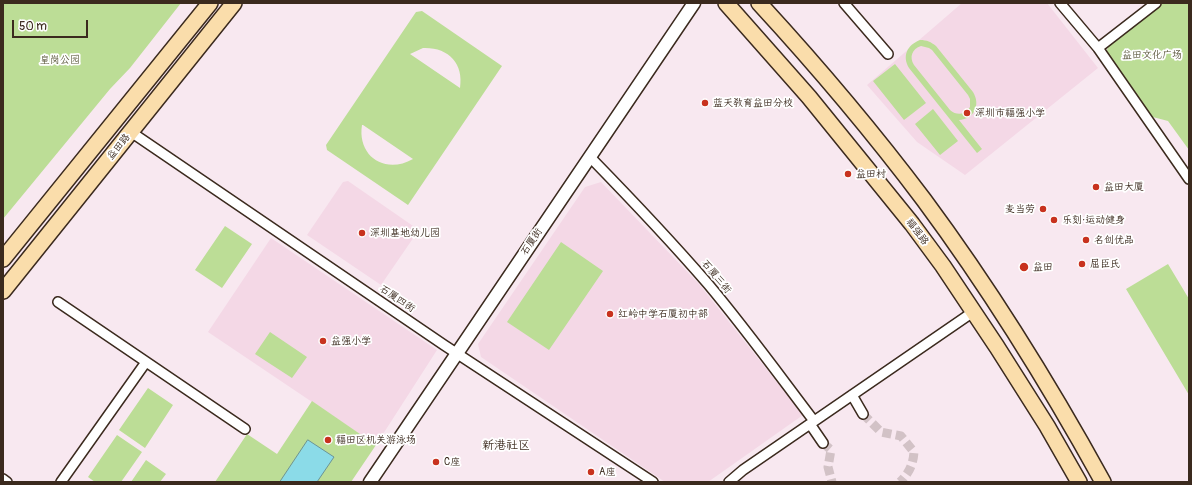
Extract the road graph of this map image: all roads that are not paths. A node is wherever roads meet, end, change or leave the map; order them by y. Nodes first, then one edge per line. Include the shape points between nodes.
1 (210, 3) edge
2 (234, 3) edge
3 (694, 3) edge
4 (726, 3) edge
5 (759, 3) edge
6 (844, 3) edge
7 (1060, 3) edge
8 (1156, 3) edge
9 (1098, 48) junction
10 (888, 54) dead end
11 (131, 132) junction
12 (590, 157) junction
13 (1189, 179) edge
14 (3, 259) edge
15 (3, 290) edge
16 (58, 302) dead end
17 (973, 312) junction
18 (457, 353) junction
19 (146, 362) junction
20 (852, 395) junction
21 (863, 414) tunnel mouth
22 (812, 423) junction
23 (245, 429) dead end
24 (823, 443) tunnel mouth
25 (3, 479) edge
26 (7, 482) edge
27 (61, 482) edge
28 (370, 482) edge
29 (653, 482) edge
30 (729, 482) edge
31 (1080, 482) edge
32 (1103, 482) edge

1 - 14 main road, 益田路
2 - 11 main road, 益田路
3 - 12 street, 石厦街
4 - 17 main road, 福强路 via 809,97 916,230
5 - 32 main road via 838,92 924,200 1042,374
6 - 10 street
7 - 9 street
8 - 9 street
9 - 13 street
11 - 15 main road, 益田路
11 - 18 street, 石厦四街
12 - 18 street, 石厦街
12 - 22 street, 石厦三街 via 708,284 762,352
16 - 19 street
17 - 20 street
17 - 31 main road, 福强路 via 1023,387
18 - 28 street, 石厦街
18 - 29 street, 石厦四街
19 - 23 street
19 - 27 street
20 - 21 street
20 - 22 street
22 - 24 street, 石厦三街
22 - 30 street
25 - 26 street

